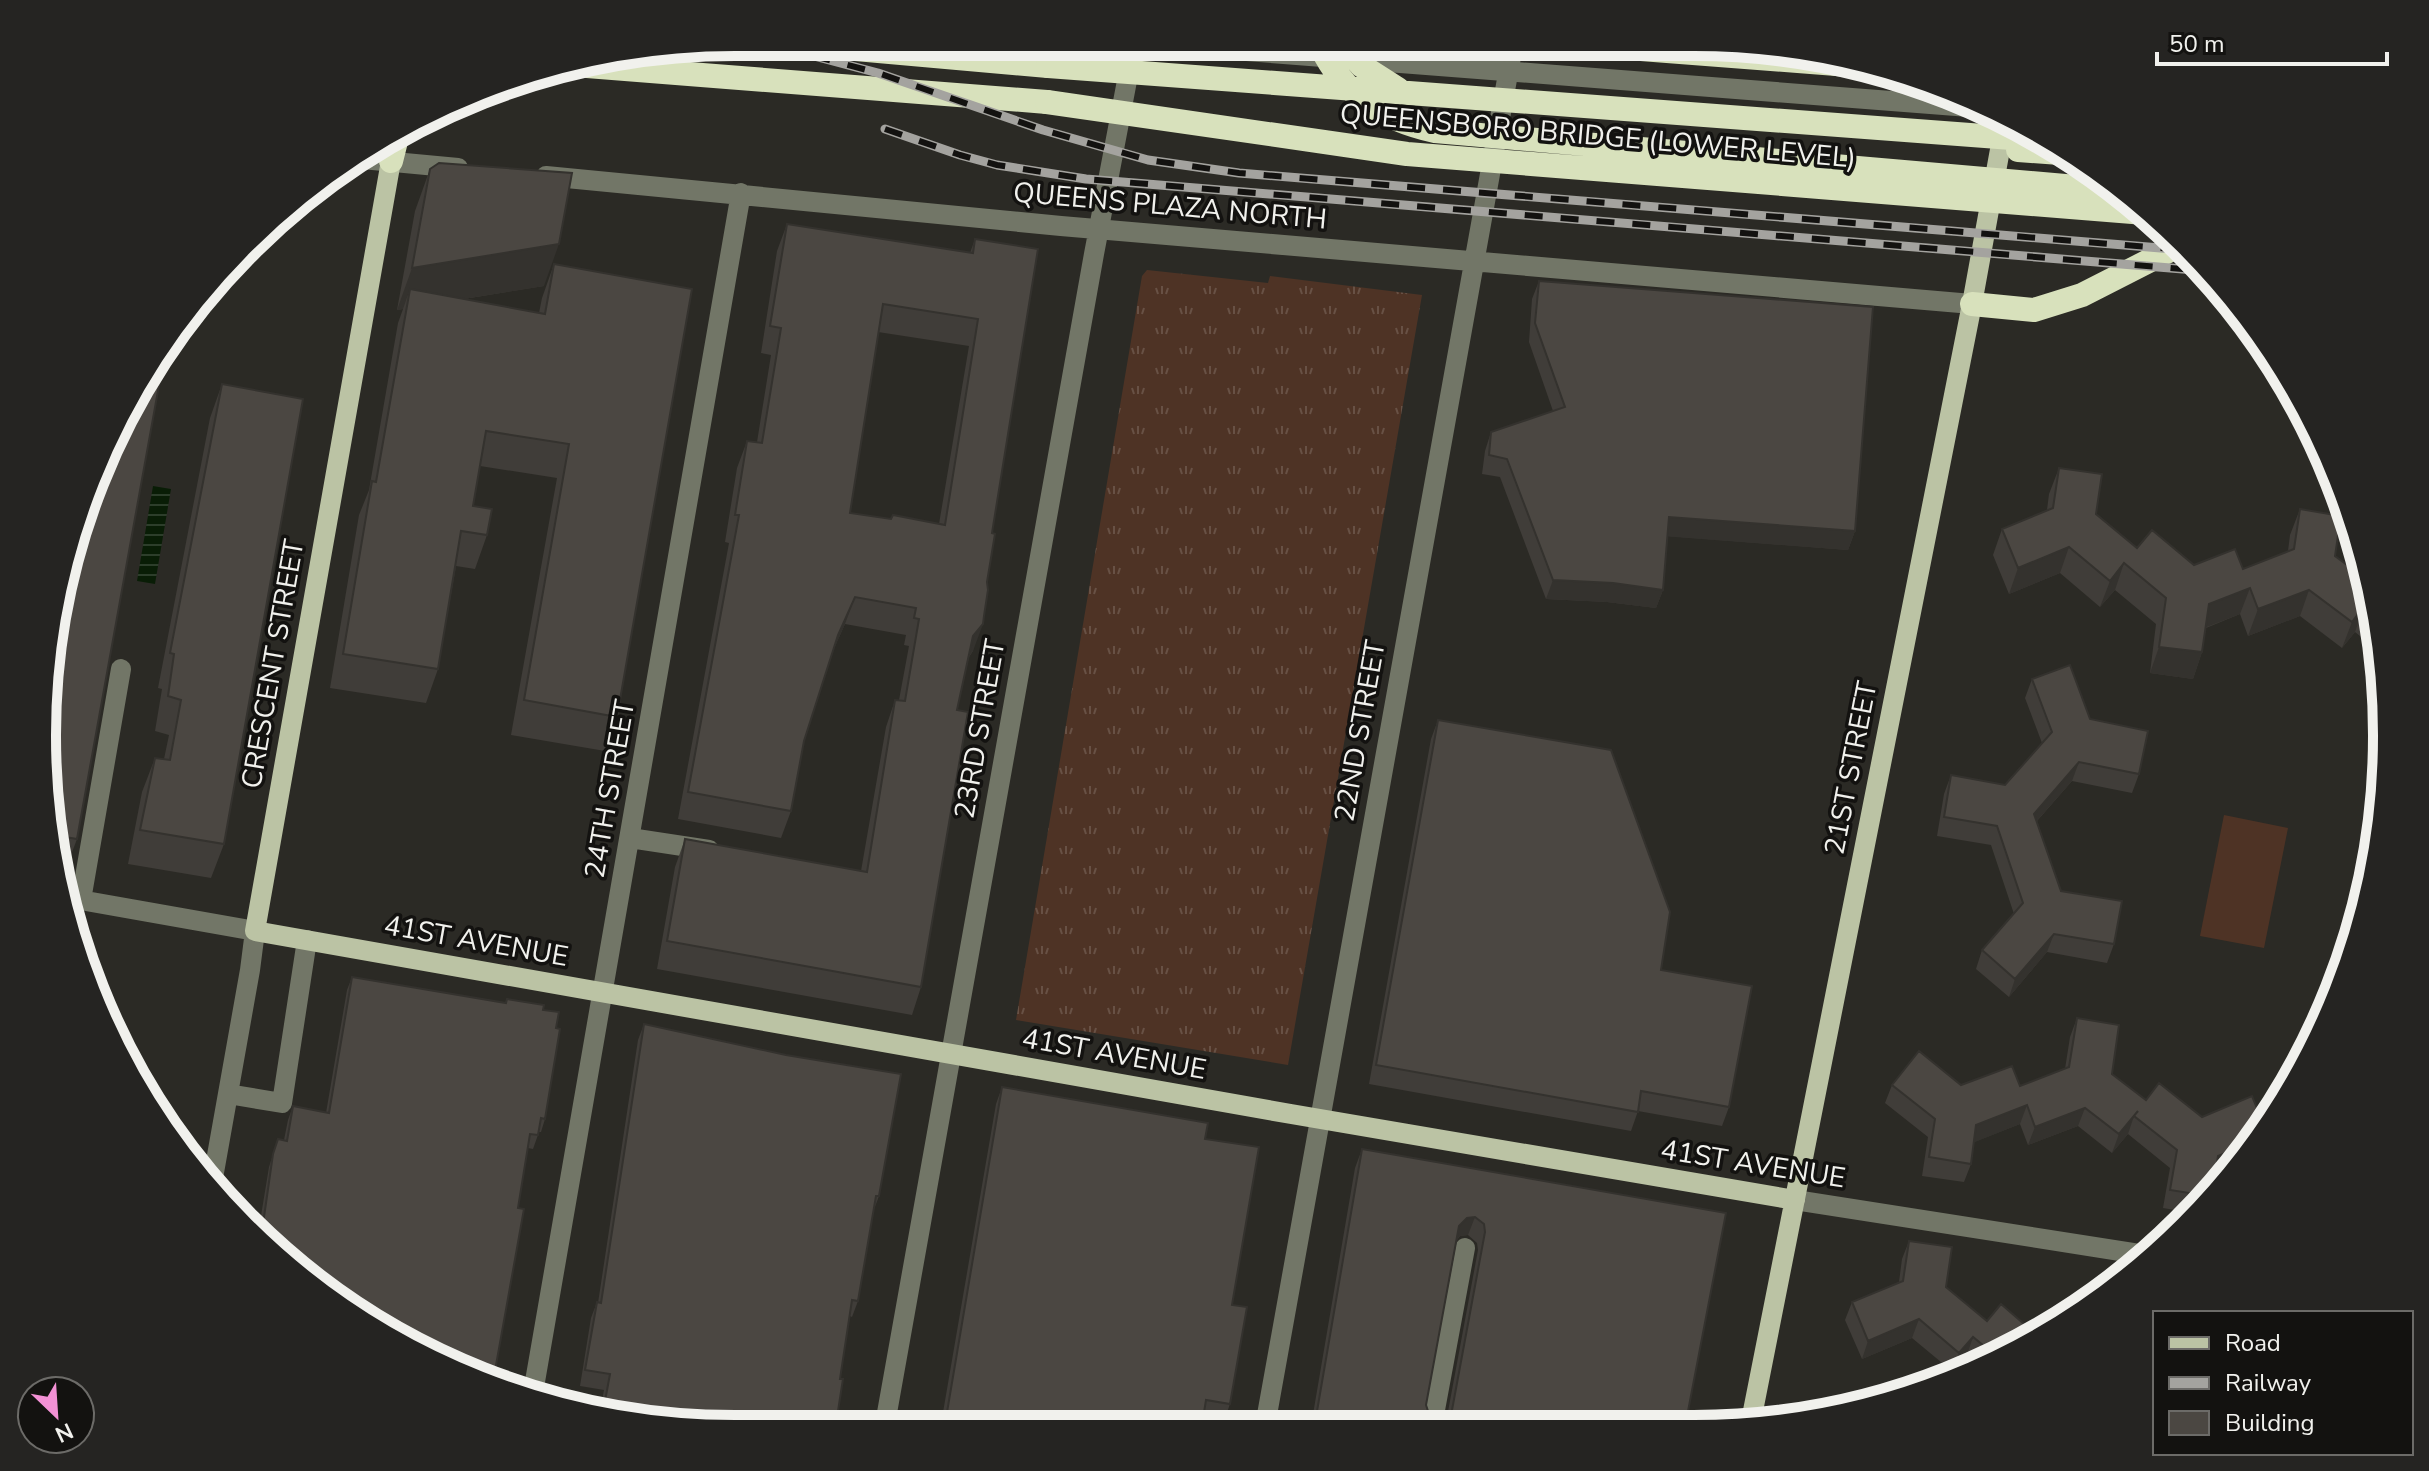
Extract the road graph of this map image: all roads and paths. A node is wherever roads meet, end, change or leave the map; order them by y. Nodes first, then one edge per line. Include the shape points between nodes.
1 (935, 56) edge
2 (1132, 56) edge
3 (1310, 56) edge
4 (1326, 56) edge
5 (1353, 56) edge
6 (1511, 56) edge
7 (610, 68) edge
8 (1947, 105) edge
9 (2003, 131) edge
10 (2017, 138) edge
11 (394, 151) edge
12 (2040, 151) edge
13 (478, 170) edge
14 (524, 174) edge
15 (2097, 189) edge
16 (741, 193) junction
17 (2126, 211) edge
18 (1099, 227) junction
19 (2169, 251) edge
20 (1473, 260) junction
21 (1972, 304) junction
22 (121, 669) dead end
23 (630, 838) junction
24 (729, 853) edge
25 (76, 896) edge
26 (76, 899) edge
27 (255, 931) junction
28 (307, 940) junction
29 (604, 992) junction
30 (951, 1054) junction
31 (228, 1094) junction
32 (1319, 1119) junction
33 (214, 1171) edge
34 (1795, 1200) junction
35 (1465, 1248) edge
36 (2133, 1253) edge
37 (535, 1384) edge
38 (1753, 1412) edge
39 (887, 1415) edge
40 (1267, 1415) edge
41 (1434, 1415) edge

1 - 10 highway, bridge
2 - 18 street, 23RD STREET
3 - 8 street, bridge
4 - 15 highway, bridge via 1368,105 1390,119 1435,131
5 - 12 highway, bridge via 1393,87 1461,105
6 - 20 street, 22ND STREET
7 - 17 highway, QUEENSBORO BRIDGE (LOWER LEVEL), bridge via 1047,102 1407,154
9 - 21 main road, 21ST STREET
11 - 13 street
11 - 27 main road, CRESCENT STREET
14 - 16 street, QUEENS PLAZA NORTH
16 - 18 street, QUEENS PLAZA NORTH
16 - 23 street, 24TH STREET
18 - 20 street, QUEENS PLAZA NORTH
18 - 30 street, 23RD STREET
19 - 21 highway via 2082,295 2034,310
20 - 21 street, QUEENS PLAZA NORTH
20 - 32 street, 22ND STREET
21 - 34 main road, 21ST STREET
22 - 25 street
23 - 24 street
23 - 29 street, 24TH STREET
26 - 27 street, 41ST AVENUE
27 - 28 main road, 41ST AVENUE
27 - 31 street, CRESCENT STREET
28 - 29 main road, 41ST AVENUE
28 - 31 street via 282,1103
29 - 30 main road, 41ST AVENUE
29 - 37 street, 24TH STREET
30 - 32 main road, 41ST AVENUE
30 - 39 street, 23RD STREET
31 - 33 street, CRESCENT STREET
32 - 34 main road, 41ST AVENUE
32 - 40 street, 22ND STREET
34 - 36 street, 41ST AVENUE
34 - 38 main road, 21ST STREET
35 - 41 street

